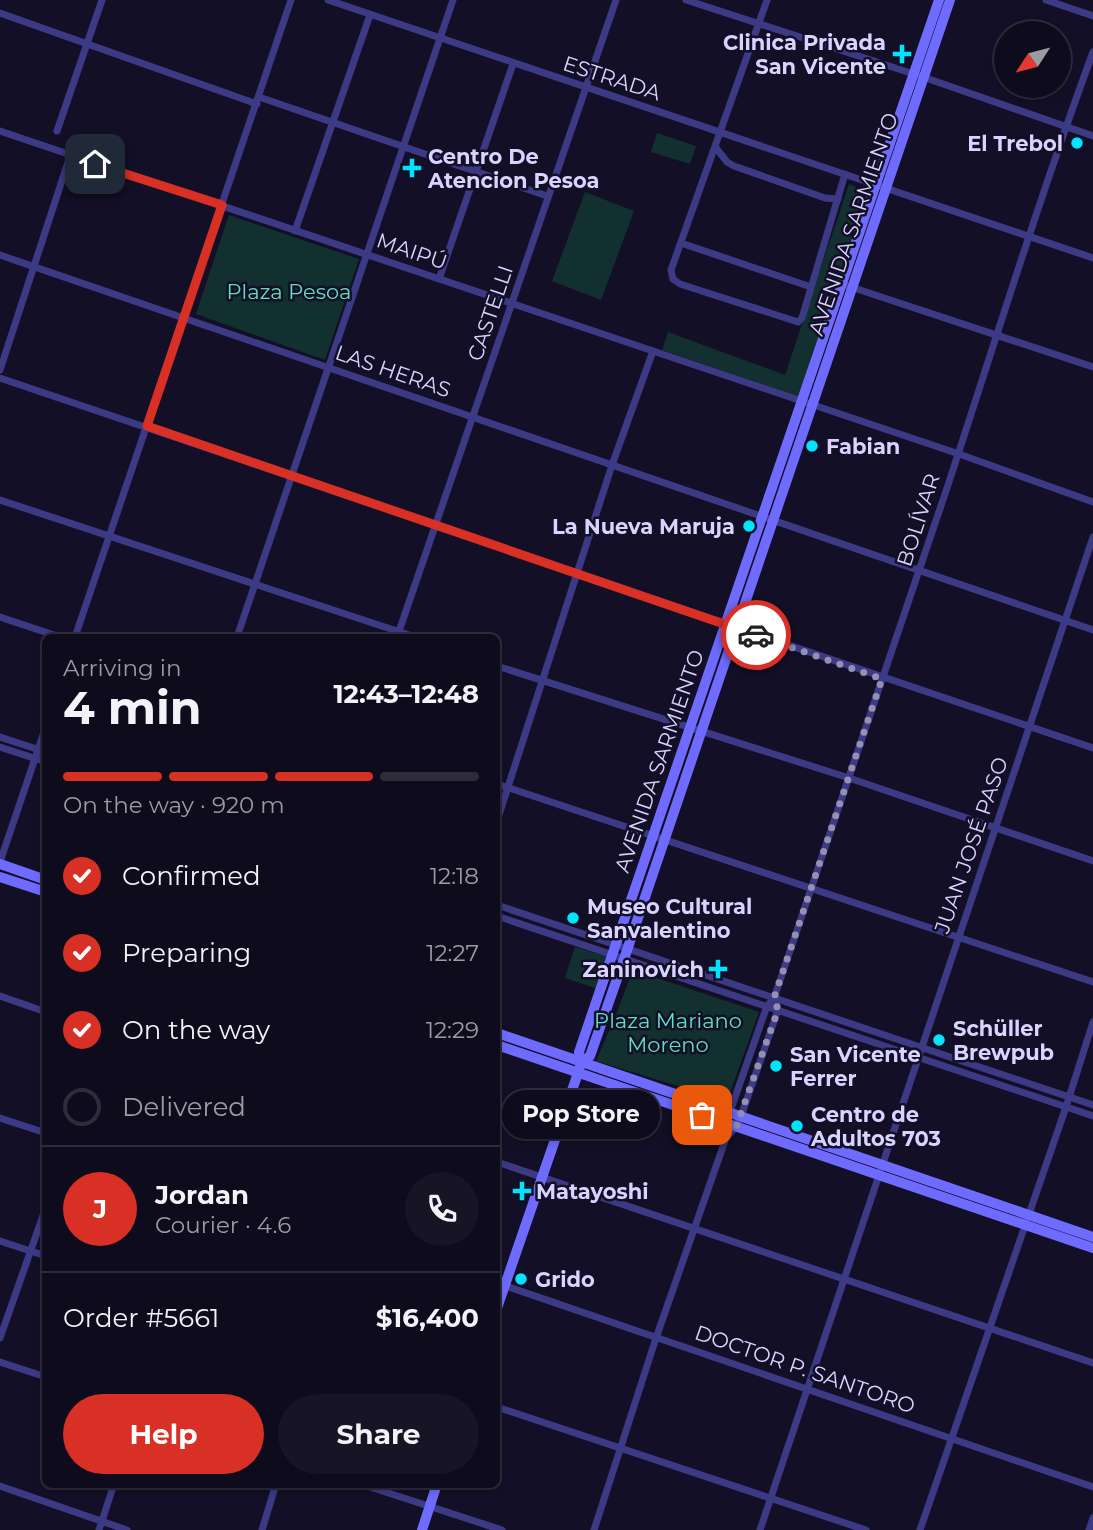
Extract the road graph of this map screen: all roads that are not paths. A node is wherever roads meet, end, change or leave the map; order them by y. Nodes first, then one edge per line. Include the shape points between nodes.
1 (102, 0) edge
2 (291, 0) edge
3 (328, 0) edge
4 (453, 0) edge
5 (616, 0) edge
6 (686, 0) edge
7 (767, 0) edge
8 (939, 0) edge
9 (950, 0) edge
10 (1046, 0) edge
11 (0, 13) edge
12 (370, 15) junction
13 (1093, 16) edge
14 (759, 24) junction
15 (440, 39) junction
16 (87, 44) junction
17 (1093, 52) edge
18 (513, 64) junction
19 (918, 76) junction
20 (586, 89) junction
21 (258, 100) junction
22 (332, 123) junction
23 (1066, 127) junction
24 (0, 131) edge
25 (57, 131) dead end
26 (722, 131) junction
27 (1093, 136) edge
28 (403, 146) junction
29 (716, 148) junction
30 (70, 156) junction
31 (477, 170) junction
32 (845, 174) junction
33 (881, 186) junction
34 (547, 196) junction
35 (838, 199) junction
36 (222, 205) junction
37 (295, 231) junction
38 (1029, 235) junction
39 (681, 243) junction
40 (366, 254) junction
41 (0, 256) edge
42 (1093, 258) edge
43 (33, 267) junction
44 (439, 279) junction
45 (847, 286) junction
46 (811, 287) junction
47 (513, 303) junction
48 (184, 318) junction
49 (996, 335) junction
50 (653, 351) junction
51 (1093, 367) edge
52 (330, 368) junction
53 (0, 370) edge
54 (0, 378) edge
55 (807, 403) junction
56 (473, 417) junction
57 (147, 426) junction
58 (959, 454) junction
59 (612, 465) junction
60 (292, 475) junction
61 (0, 500) edge
62 (1093, 502) edge
63 (762, 519) junction
64 (773, 523) junction
65 (436, 526) junction
66 (110, 537) junction
67 (1093, 537) edge
68 (920, 572) junction
69 (578, 573) junction
70 (255, 585) junction
71 (0, 617) edge
72 (1065, 621) junction
73 (731, 626) junction
74 (1093, 630) edge
75 (51, 634) edge
76 (76, 634) edge
77 (238, 634) edge
78 (398, 634) edge
79 (500, 667) edge
80 (882, 679) junction
81 (543, 682) junction
82 (1030, 727) junction
83 (690, 728) junction
84 (703, 732) junction
85 (0, 737) edge
86 (0, 747) edge
87 (1093, 748) edge
88 (42, 751) edge
89 (34, 759) junction
90 (42, 761) edge
91 (849, 778) junction
92 (500, 786) edge
93 (508, 788) junction
94 (500, 812) edge
95 (996, 827) junction
96 (654, 836) junction
97 (665, 840) junction
98 (1093, 861) edge
99 (0, 863) edge
100 (0, 877) edge
101 (42, 879) edge
102 (812, 889) junction
103 (42, 891) edge
104 (500, 906) edge
105 (500, 917) edge
106 (958, 937) junction
107 (617, 944) junction
108 (628, 948) junction
109 (613, 956) junction
110 (624, 959) junction
111 (1093, 982) edge
112 (0, 996) edge
113 (774, 998) junction
114 (767, 1006) junction
115 (778, 1010) junction
116 (42, 1011) edge
117 (1093, 1022) edge
118 (500, 1034) edge
119 (500, 1046) edge
120 (921, 1048) junction
121 (918, 1057) junction
122 (580, 1068) junction
123 (1070, 1097) junction
124 (1093, 1105) edge
125 (1066, 1107) junction
126 (735, 1114) junction
127 (1093, 1115) edge
128 (0, 1118) edge
129 (731, 1125) junction
130 (42, 1132) edge
131 (500, 1163) edge
132 (881, 1170) junction
133 (542, 1178) junction
134 (42, 1219) edge
135 (1027, 1220) junction
136 (695, 1229) junction
137 (1093, 1237) edge
138 (0, 1241) edge
139 (1093, 1248) edge
140 (31, 1251) junction
141 (42, 1255) edge
142 (844, 1280) junction
143 (501, 1284) edge
144 (988, 1329) junction
145 (0, 1338) edge
146 (656, 1338) junction
147 (0, 1362) edge
148 (1093, 1363) edge
149 (42, 1376) edge
150 (807, 1389) junction
151 (500, 1407) edge
152 (951, 1437) junction
153 (621, 1449) junction
154 (0, 1486) edge
155 (1093, 1487) edge
156 (113, 1488) edge
157 (275, 1488) edge
158 (373, 1488) edge
159 (436, 1488) edge
160 (771, 1498) junction
161 (430, 1507) junction
162 (1093, 1518) edge
163 (100, 1526) edge
164 (127, 1530) edge
165 (262, 1530) edge
166 (422, 1530) edge
167 (502, 1530) edge
168 (594, 1530) edge
169 (760, 1530) edge
170 (866, 1530) edge
171 (920, 1530) edge
172 (1089, 1530) edge

1 - 16 street
2 - 21 street
3 - 12 street, ESTRADA
4 - 15 street
5 - 20 street, CASTELLI
6 - 14 street
7 - 14 street
8 - 19 main road, AVENIDA SARMIENTO
9 - 19 main road, AVENIDA SARMIENTO
10 - 13 street
11 - 16 street
12 - 15 street, ESTRADA
12 - 22 street
14 - 19 street
14 - 26 street
15 - 18 street, ESTRADA
15 - 28 street
16 - 21 street
16 - 25 street
17 - 23 street, BOLÍVAR
18 - 20 street, ESTRADA
18 - 31 street
19 - 23 street
19 - 33 main road, AVENIDA SARMIENTO
20 - 26 street, ESTRADA
20 - 34 street, CASTELLI
21 - 22 street
21 - 36 street
22 - 28 street
22 - 37 street
23 - 27 street
23 - 38 street, BOLÍVAR
24 - 30 street, MAIPÚ
26 - 29 street
26 - 32 street, ESTRADA
28 - 31 street
28 - 40 street
29 - 35 street via 734,166
29 - 39 street
30 - 36 street, MAIPÚ
30 - 43 street
31 - 34 street
31 - 44 street
32 - 33 street, ESTRADA
32 - 35 street
33 - 38 street, ESTRADA
33 - 45 main road, AVENIDA SARMIENTO
34 - 47 street, CASTELLI
35 - 46 street
36 - 37 street, MAIPÚ
36 - 48 street
37 - 40 street, MAIPÚ
38 - 42 street, ESTRADA
38 - 49 street, BOLÍVAR
39 - 46 street
39 - 46 street via 671,275 680,284 798,322
40 - 44 street, MAIPÚ
40 - 52 street
41 - 43 street, LAS HERAS
43 - 48 street, LAS HERAS
43 - 53 street
44 - 47 street, MAIPÚ
45 - 49 street
45 - 55 main road, AVENIDA SARMIENTO
47 - 50 street, MAIPÚ
47 - 56 street, CASTELLI
48 - 52 street, LAS HERAS
48 - 57 street
49 - 51 street
49 - 58 street, BOLÍVAR
50 - 55 street, MAIPÚ
50 - 59 street
52 - 56 street, LAS HERAS
52 - 60 street
54 - 57 street
55 - 58 street, MAIPÚ
55 - 63 main road, AVENIDA SARMIENTO
55 - 64 main road, AVENIDA SARMIENTO
56 - 59 street, LAS HERAS
56 - 65 street, CASTELLI
57 - 60 street
57 - 66 street
58 - 62 street, MAIPÚ
58 - 68 street, BOLÍVAR
59 - 63 street, LAS HERAS
59 - 69 street
60 - 65 street
60 - 70 street
61 - 66 street
63 - 64 street, LAS HERAS
63 - 73 main road, AVENIDA SARMIENTO
64 - 68 street, LAS HERAS
64 - 73 main road, AVENIDA SARMIENTO
65 - 69 street
65 - 78 street, CASTELLI
66 - 70 street
66 - 76 street
67 - 72 street, JUAN JOSÉ PASO
68 - 72 street, LAS HERAS
68 - 80 street, BOLÍVAR
69 - 73 street
69 - 81 street
70 - 77 street
70 - 78 street
71 - 75 street
72 - 74 street, LAS HERAS
72 - 82 street, JUAN JOSÉ PASO
73 - 80 street
73 - 83 main road, AVENIDA SARMIENTO
73 - 84 main road, AVENIDA SARMIENTO
79 - 81 street
80 - 82 street
80 - 91 street, BOLÍVAR
81 - 83 street
81 - 93 street
82 - 87 street
82 - 95 street, JUAN JOSÉ PASO
83 - 84 street
83 - 96 main road, AVENIDA SARMIENTO
84 - 91 street
84 - 97 main road, AVENIDA SARMIENTO
85 - 88 street
86 - 89 street
88 - 89 street
89 - 90 street
89 - 99 street
91 - 95 street
91 - 102 street, BOLÍVAR
92 - 93 street
93 - 94 street
93 - 96 street
95 - 98 street
95 - 106 street, JUAN JOSÉ PASO
96 - 97 street
96 - 107 main road, AVENIDA SARMIENTO
97 - 102 street
97 - 108 main road, AVENIDA SARMIENTO
99 - 101 main road
100 - 103 main road
102 - 106 street
102 - 113 street, BOLÍVAR
104 - 107 street
105 - 109 street
106 - 111 street
106 - 120 street, JUAN JOSÉ PASO
107 - 108 street
107 - 109 main road, AVENIDA SARMIENTO
108 - 110 main road, AVENIDA SARMIENTO
108 - 113 street
109 - 110 street
109 - 122 main road, AVENIDA SARMIENTO via 579,1052
110 - 114 street
110 - 122 main road, AVENIDA SARMIENTO via 590,1056
112 - 116 street
113 - 114 street, BOLÍVAR
113 - 115 street
113 - 120 street
114 - 115 street
114 - 126 street, BOLÍVAR
115 - 121 street
115 - 126 street, BOLÍVAR
117 - 123 street
118 - 122 main road
119 - 122 main road
120 - 121 street, JUAN JOSÉ PASO
120 - 123 street
121 - 125 street
121 - 132 street, JUAN JOSÉ PASO
122 - 126 main road
122 - 129 main road
122 - 133 main road
123 - 124 street
123 - 125 street
125 - 127 street
125 - 135 street
126 - 129 street, BOLÍVAR
126 - 132 main road
128 - 130 street
129 - 132 main road
129 - 136 street, BOLÍVAR
131 - 133 street
132 - 135 main road
132 - 142 street, JUAN JOSÉ PASO
133 - 136 street
133 - 143 main road
134 - 140 street
135 - 137 main road
135 - 139 main road
135 - 144 street
136 - 142 street
136 - 146 street, BOLÍVAR
138 - 140 street
140 - 141 street
140 - 145 street
142 - 144 street
142 - 150 street, JUAN JOSÉ PASO
143 - 146 street, DOCTOR P. SANTORO
144 - 148 street
144 - 152 street
146 - 150 street, DOCTOR P. SANTORO
146 - 153 street, BOLÍVAR
147 - 149 street
150 - 152 street, DOCTOR P. SANTORO
150 - 160 street, JUAN JOSÉ PASO
151 - 153 street
152 - 155 street, DOCTOR P. SANTORO
152 - 171 street
153 - 160 street
153 - 168 street, BOLÍVAR
154 - 163 street
156 - 163 street
157 - 165 street
158 - 161 street
159 - 161 main road
160 - 169 street, JUAN JOSÉ PASO
160 - 170 street
161 - 166 main road
161 - 167 street
162 - 172 street
163 - 164 street

